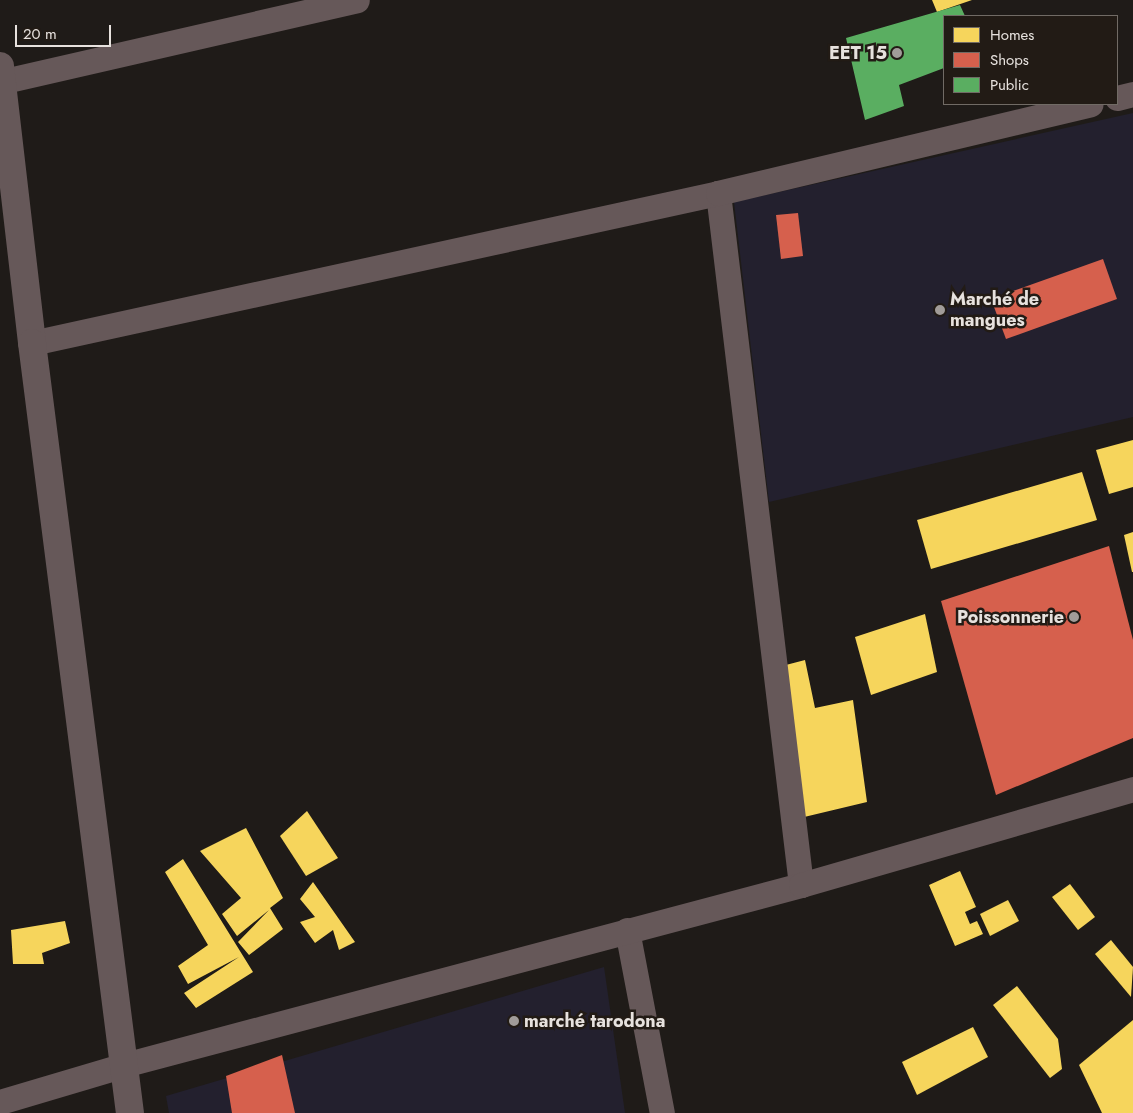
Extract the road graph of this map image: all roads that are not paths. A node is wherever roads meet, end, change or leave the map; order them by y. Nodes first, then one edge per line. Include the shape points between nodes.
1 (357, 0) edge
2 (1, 77) edge
3 (1133, 94) edge
4 (1118, 98) edge
5 (1087, 105) edge
6 (718, 193) junction
7 (32, 343) junction
8 (1133, 789) edge
9 (802, 885) junction
10 (627, 930) junction
11 (124, 1065) junction
12 (0, 1102) edge
13 (130, 1113) edge
14 (662, 1113) edge

1 - 2 street
2 - 7 street
3 - 4 street
5 - 6 street
6 - 7 street
6 - 9 street
7 - 11 street
8 - 9 street
9 - 10 street
10 - 11 street
10 - 14 street
11 - 12 street
11 - 13 street

